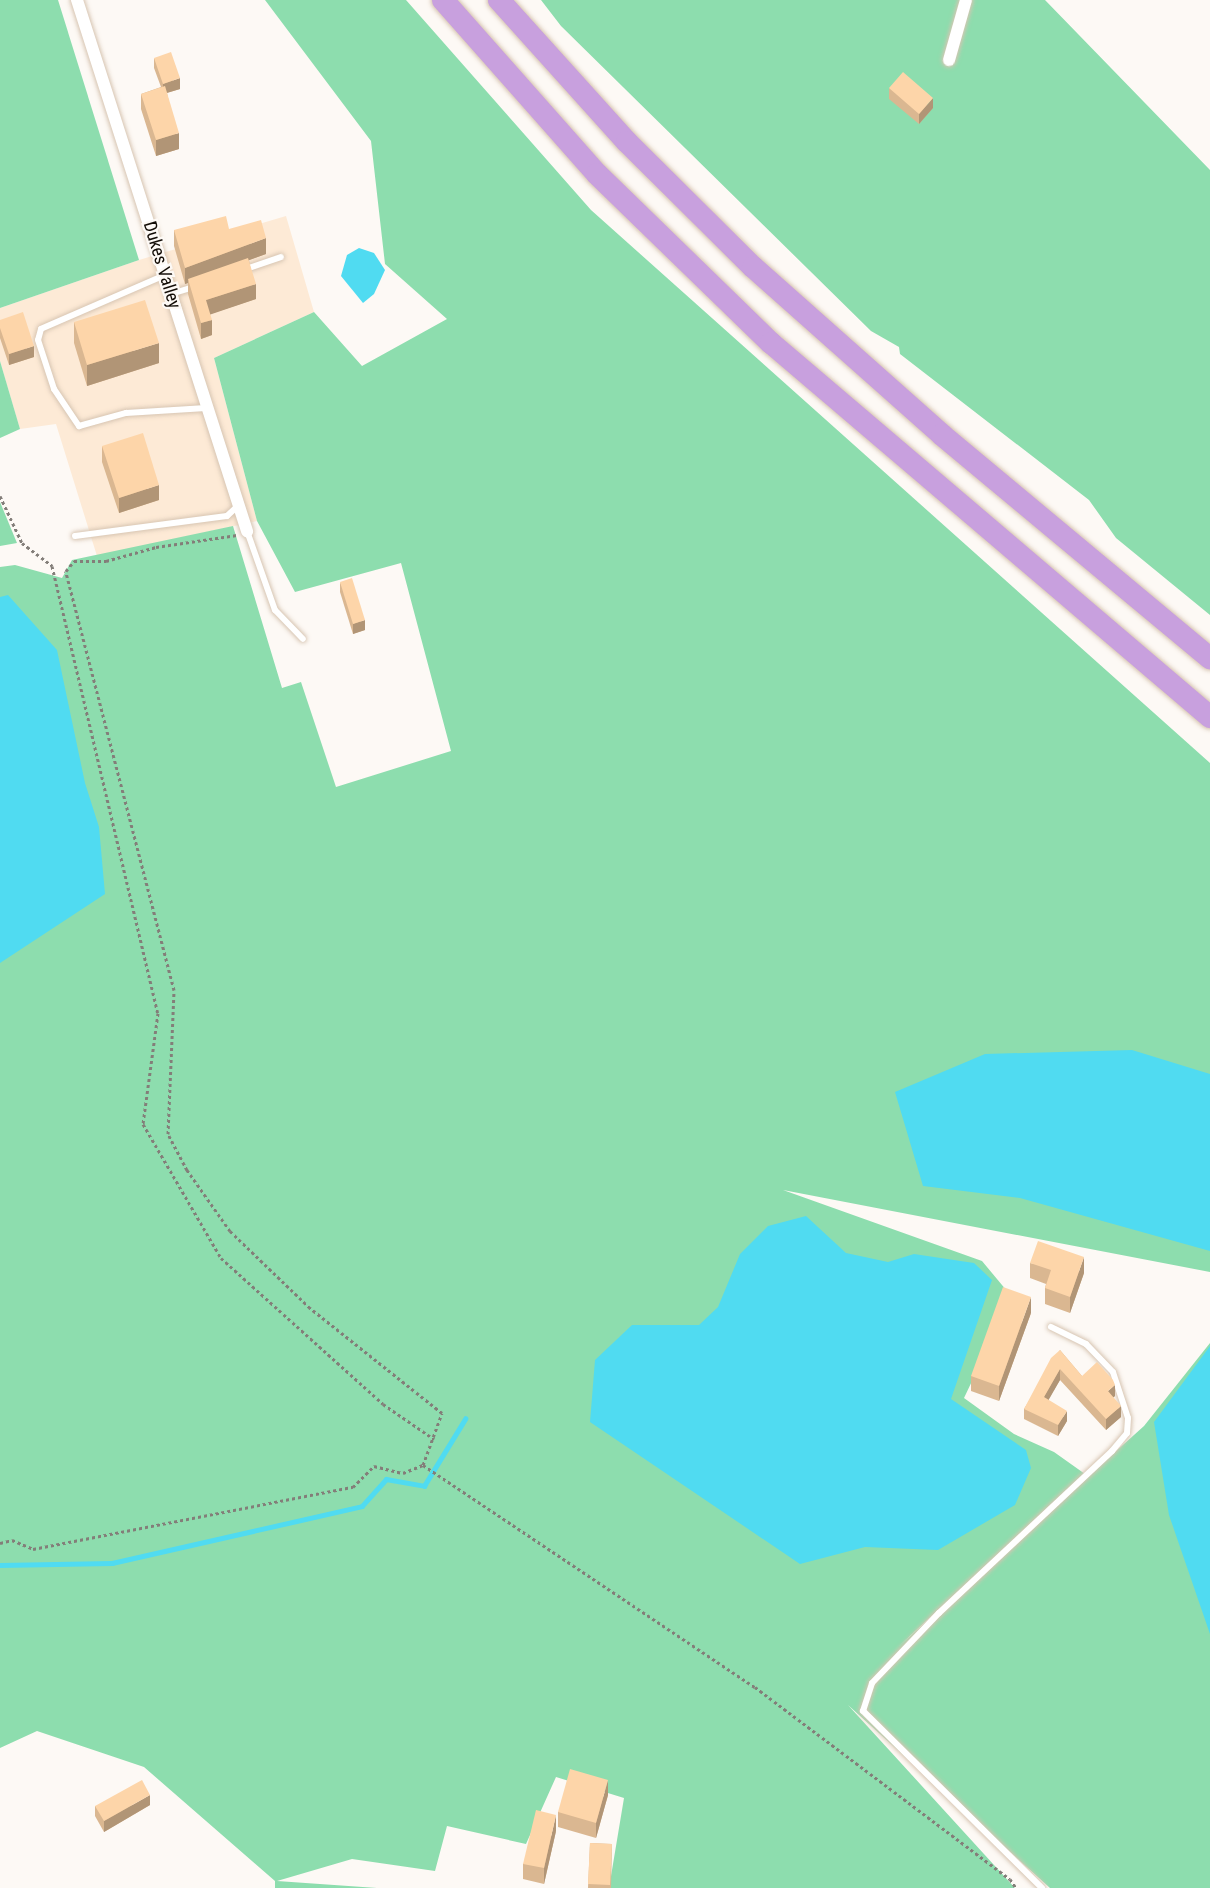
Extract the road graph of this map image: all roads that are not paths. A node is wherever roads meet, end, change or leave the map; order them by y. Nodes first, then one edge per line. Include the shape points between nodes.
1 (77, 0) edge
2 (443, 0) edge
3 (499, 0) edge
4 (966, 0) edge
5 (949, 60) dead end
6 (280, 257) dead end
7 (237, 272) edge
8 (165, 274) junction
9 (205, 283) edge
10 (171, 294) junction
11 (206, 408) junction
12 (240, 504) junction
13 (247, 531) joint
14 (75, 536) dead end
15 (303, 639) dead end
16 (1210, 658) edge
17 (1210, 717) edge
18 (1051, 1327) dead end
19 (1042, 1888) edge

1 - 8 street, Dukes Valley
2 - 17 highway via 597,174 771,343
3 - 16 highway via 627,142 753,267 942,435
4 - 5 street
6 - 7 lane
8 - 10 street, Dukes Valley
8 - 11 lane via 41,329 38,340 54,389 79,426 126,413
9 - 10 lane
10 - 11 street, Dukes Valley
11 - 12 street, Dukes Valley
12 - 13 street, Dukes Valley
12 - 14 lane via 227,516
13 - 15 lane via 275,610
18 - 19 lane via 1086,1344 1113,1371 1128,1418 1126,1432 1112,1451 872,1683 863,1711

